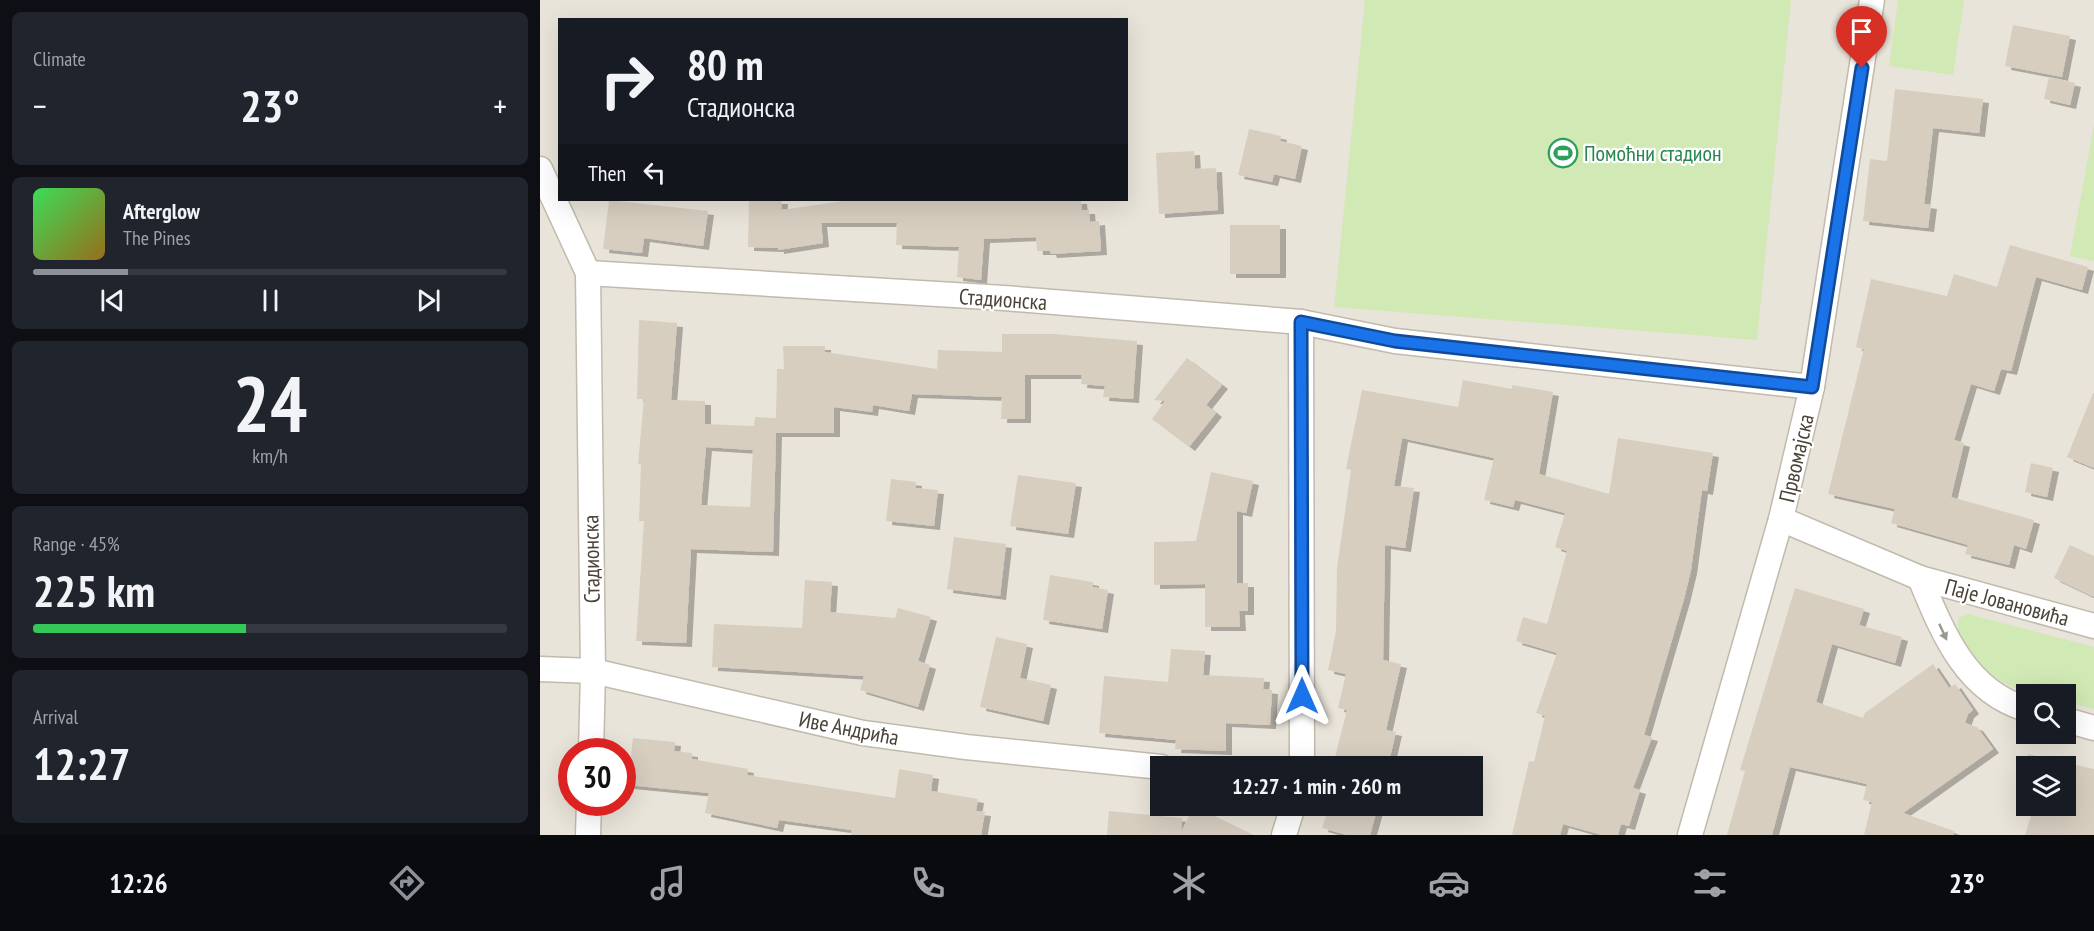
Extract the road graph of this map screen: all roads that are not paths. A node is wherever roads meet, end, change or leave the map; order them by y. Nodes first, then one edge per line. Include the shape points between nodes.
1 (1872, 0) edge
2 (540, 169) edge
3 (588, 273) junction
4 (1301, 322) junction
5 (1812, 387) junction
6 (1781, 519) junction
7 (1920, 578) junction
8 (2094, 626) edge
9 (540, 669) edge
10 (593, 671) junction
11 (2016, 704) edge
12 (2076, 723) edge
13 (2094, 728) edge
14 (591, 738) edge
15 (1302, 756) edge
16 (1150, 766) edge
17 (589, 816) edge
18 (1290, 816) edge
19 (588, 835) edge
20 (1284, 835) edge
21 (1690, 835) edge

1 - 5 street, Првомајска
2 - 3 street
3 - 4 street, Стадионска via 1004,298
3 - 10 street, Стадионска
4 - 5 street, Стадионска via 1395,341
4 - 15 street
5 - 6 street, Првомајска
6 - 7 street, Паје Јовановића
6 - 21 street, Првомајска
7 - 8 street, Паје Јовановића
7 -> 11 street, Паје Јовановића via 1952,650 1990,691
9 - 10 street, Иве Андрића
10 - 14 street, Стадионска
10 - 16 street, Иве Андрића via 863,733
12 - 13 street
17 - 19 street
18 - 20 street

